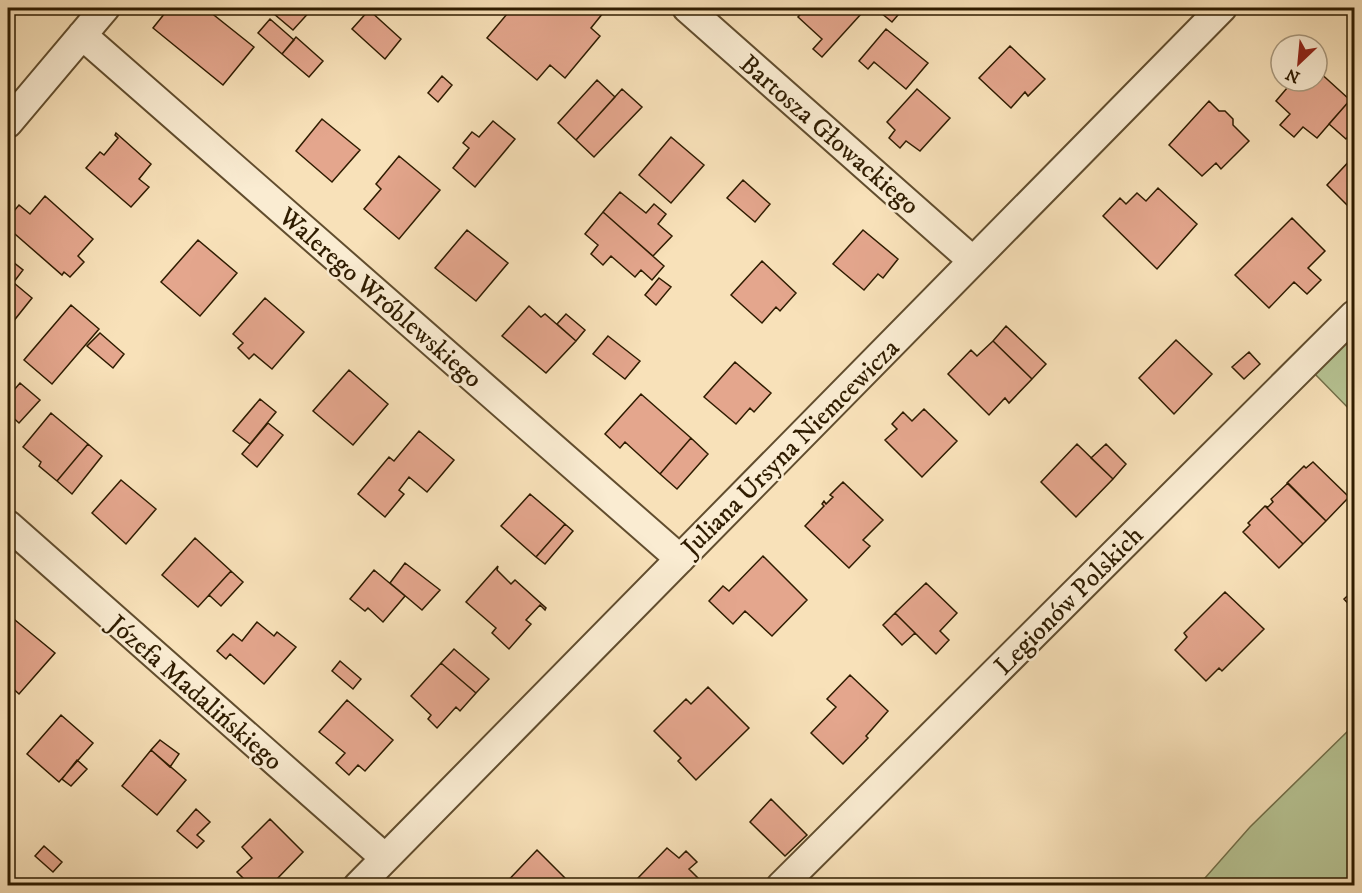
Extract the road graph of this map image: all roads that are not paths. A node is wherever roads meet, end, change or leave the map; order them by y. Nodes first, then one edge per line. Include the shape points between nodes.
1 (105, 8) edge
2 (687, 8) edge
3 (1222, 8) edge
4 (82, 35) junction
5 (8, 123) edge
6 (973, 261) junction
7 (1354, 315) edge
8 (8, 525) edge
9 (680, 559) junction
10 (385, 858) junction
11 (358, 885) edge
12 (781, 885) edge

1 - 4 street
2 - 6 street, Bartosza Głowackiego
3 - 6 street, Juliana Ursyna Niemcewicza
4 - 5 street
4 - 9 street, Walerego Wróblewskiego
6 - 9 street, Juliana Ursyna Niemcewicza
7 - 12 street, Legionów Polskich
8 - 10 street, Józefa Madalińskiego
9 - 10 street, Juliana Ursyna Niemcewicza
10 - 11 street, Juliana Ursyna Niemcewicza

